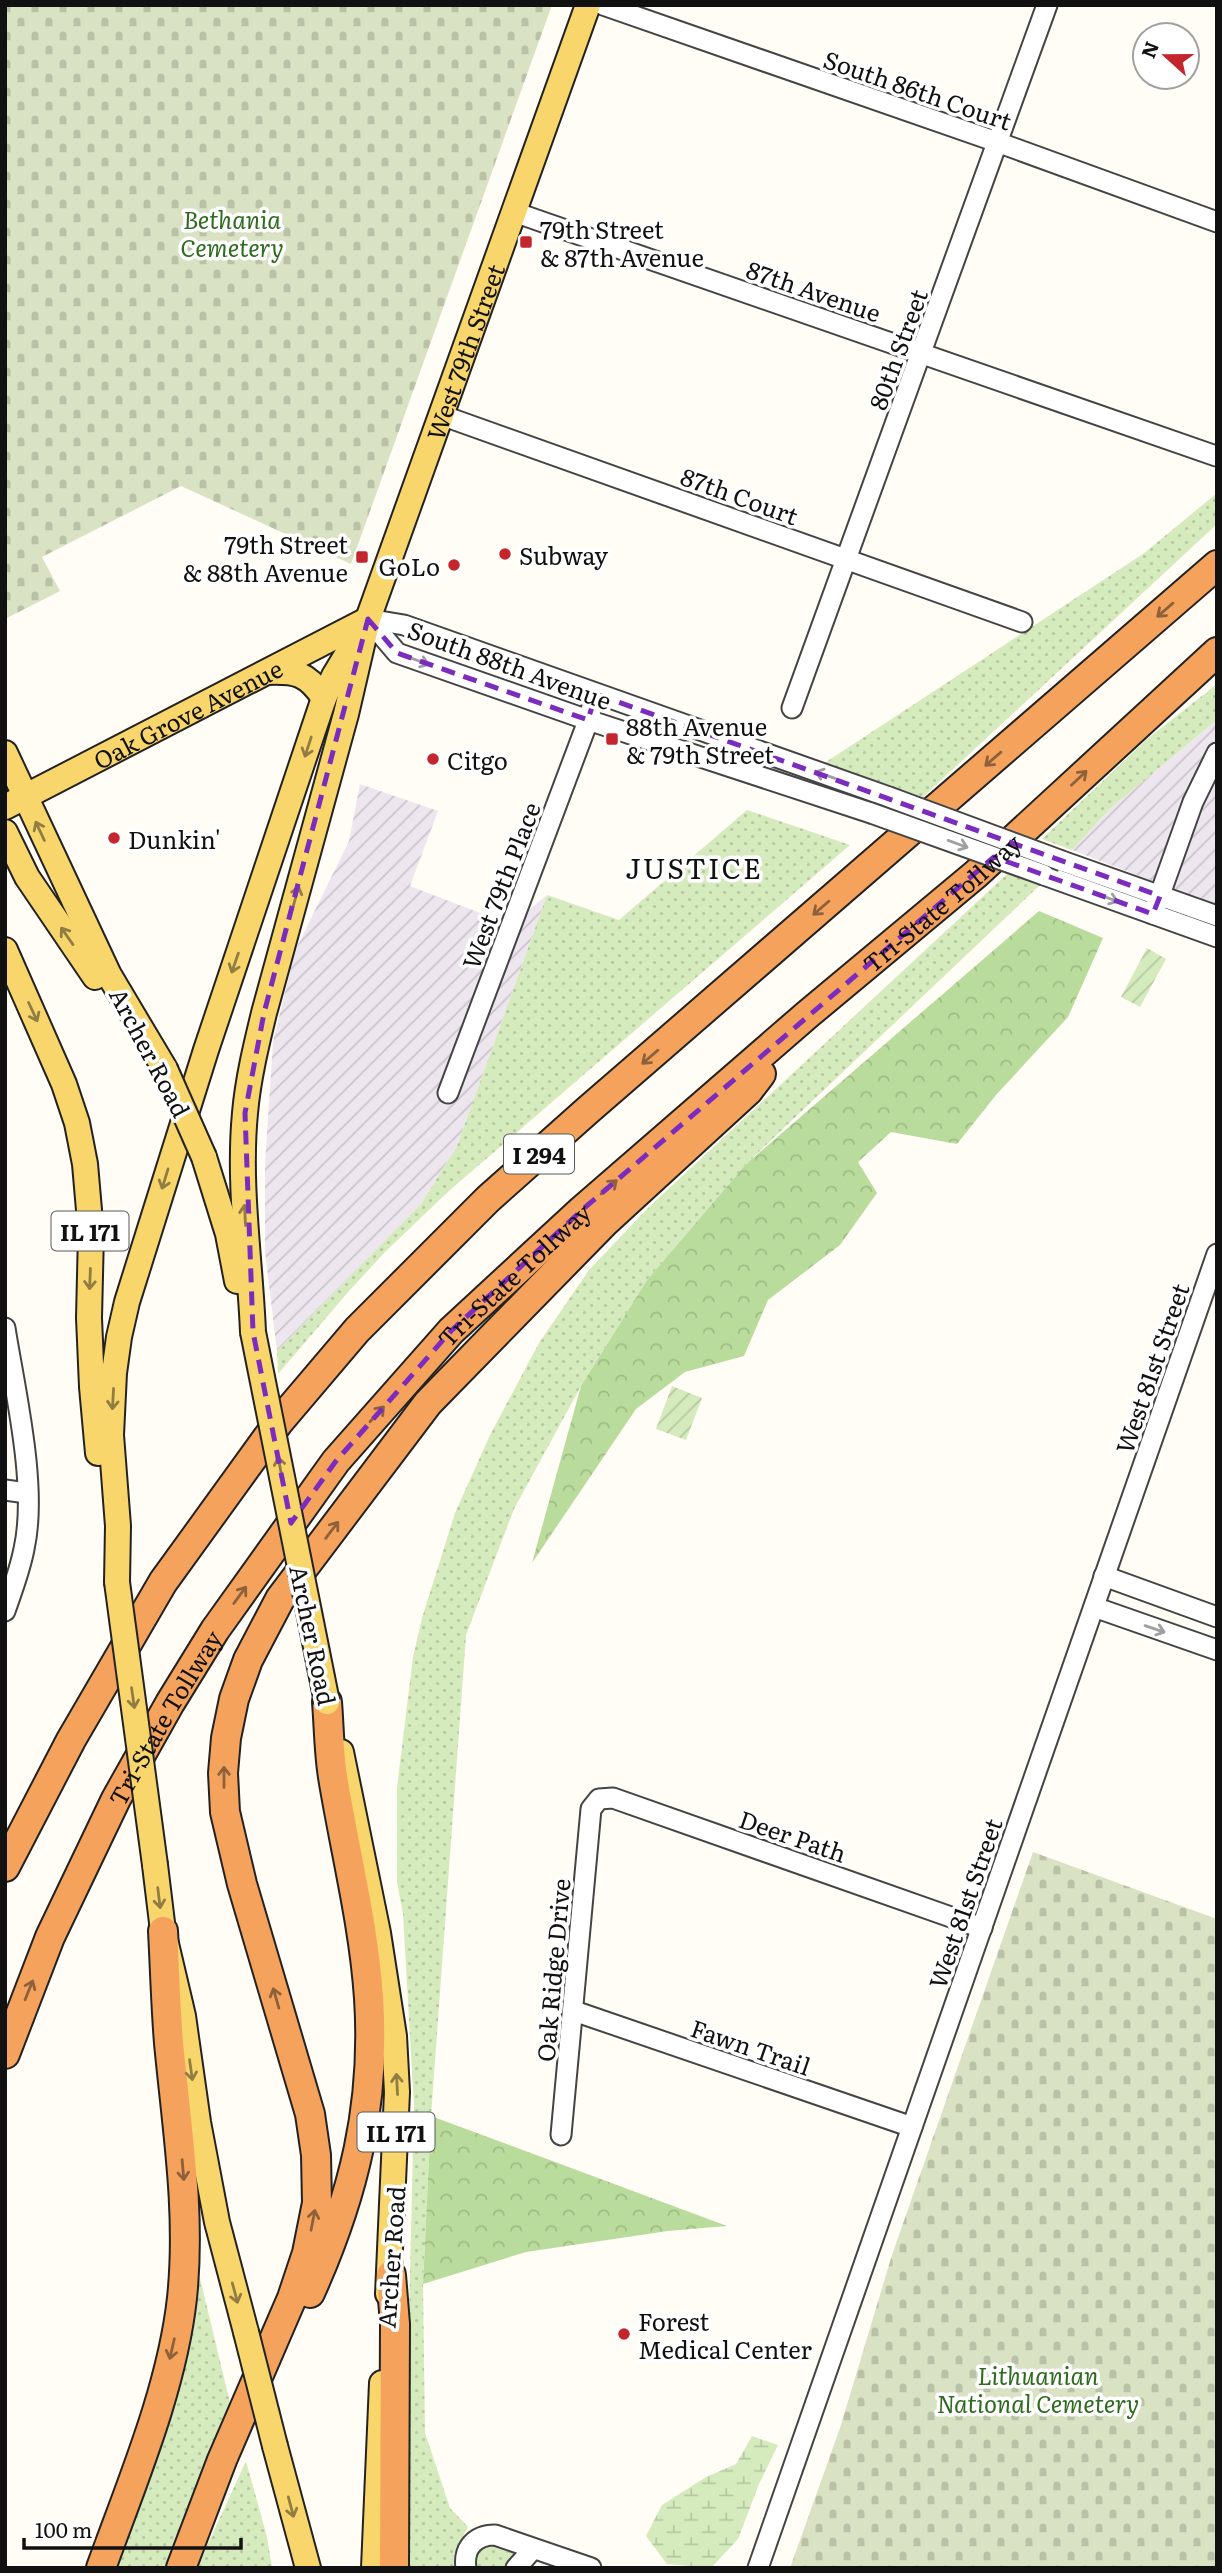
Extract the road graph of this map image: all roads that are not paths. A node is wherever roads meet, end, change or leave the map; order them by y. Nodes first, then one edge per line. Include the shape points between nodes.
1 (588, 5) edge
2 (603, 5) edge
3 (1048, 5) edge
4 (997, 142) junction
5 (514, 212) junction
6 (1217, 222) edge
7 (922, 354) junction
8 (441, 415) junction
9 (1216, 456) edge
10 (846, 559) junction
11 (1217, 565) edge
12 (368, 620) junction
13 (1022, 622) dead end
14 (1217, 652) edge
15 (267, 672) junction
16 (596, 694) junction
17 (324, 698) junction
18 (792, 708) dead end
19 (588, 720) junction
20 (1217, 752) edge
21 (5, 753) edge
22 (12, 800) edge
23 (5, 832) edge
24 (1157, 905) junction
25 (1217, 916) edge
26 (1217, 937) edge
27 (5, 950) edge
28 (808, 1014) junction
29 (139, 1028) junction
30 (448, 1093) dead end
31 (1217, 1254) edge
32 (5, 1328) edge
33 (253, 1332) junction
34 (5, 1490) edge
35 (27, 1493) junction
36 (113, 1527) junction
37 (1104, 1576) junction
38 (1094, 1607) junction
39 (5, 1611) edge
40 (1217, 1616) edge
41 (1217, 1650) edge
42 (327, 1702) junction
43 (591, 1809) joint
44 (5, 1867) edge
45 (982, 1928) junction
46 (163, 1931) junction
47 (574, 2011) junction
48 (5, 2054) edge
49 (912, 2127) junction
50 (561, 2135) dead end
51 (391, 2275) junction
52 (127, 2496) junction
53 (195, 2535) junction
54 (533, 2549) junction
55 (101, 2568) edge
56 (107, 2568) edge
57 (181, 2568) edge
58 (308, 2568) edge
59 (374, 2568) edge
60 (394, 2568) edge
61 (466, 2568) edge
62 (516, 2568) edge
63 (592, 2568) edge
64 (758, 2568) edge

1 - 5 main road, West 79th Street
2 - 4 street, South 86th Court
3 - 4 street, 80th Street
4 - 6 street, South 86th Court
4 - 7 street, 80th Street
5 - 7 street, 87th Avenue
5 - 8 main road, West 79th Street
7 - 9 street, 87th Avenue
7 - 10 street, 80th Street
8 - 10 street, 87th Court
8 - 12 main road, West 79th Street
10 - 13 street, 87th Court
10 - 18 street, 80th Street
11 -> 44 highway, I 294 via 588,1110 488,1199 357,1330 278,1423 163,1582 71,1740
12 - 15 main road, Oak Grove Avenue
12 - 16 street, South 88th Avenue via 404,625
12 - 17 main road
12 -> 19 street, South 88th Avenue via 397,653
33 -> 12 main road via 243,1173 245,1112 254,1058
28 -> 14 highway, Tri-State Tollway / I 294 via 976,874
15 - 17 main road via 291,671 306,677
15 - 22 main road, Oak Grove Avenue
16 - 19 street, West 79th Place
24 -> 16 street, South 88th Avenue, bridge via 1062,861
17 -> 36 main road via 205,1050 127,1302 114,1373
19 -> 24 street, South 88th Avenue, bridge via 1044,875
19 - 30 street, West 79th Place
20 - 24 street via 1193,802
21 - 22 main road, Archer Road / IL 171
29 -> 22 main road, Archer Road / IL 171
29 -> 23 main road via 106,992 27,877
24 - 25 street, South 88th Avenue
24 - 26 street, South 88th Avenue
27 -> 36 main road, IL 171 via 64,1084 85,1164 92,1387
48 -> 28 highway, Tri-State Tollway / I 294 via 50,1937 116,1798 215,1630 336,1461 451,1331
53 -> 28 highway via 292,2298 317,2203 310,2114 225,1812 226,1738 248,1660 280,1599 428,1403 604,1223 748,1091
29 - 33 main road, Archer Road / IL 171, bridge via 165,1069 205,1157
31 - 37 street, West 81st Street
32 - 35 street
42 -> 33 main road, Archer Road / IL 171, bridge
34 - 35 street
35 - 39 street via 25,1547
36 -> 46 main road, bridge
37 - 38 street, West 81st Street
37 - 40 street
38 -> 41 street
38 - 45 street, West 81st Street
51 -> 42 main road, Archer Road / IL 171 via 397,2092 394,2036 345,1766
42 - 53 highway via 333,1773 369,1997 360,2151 328,2252 270,2389 237,2463
43 - 45 street, Deer Path via 598,1799 613,1798
43 - 47 street, Oak Ridge Drive
45 - 49 street, West 81st Street
46 -> 52 highway via 186,2203 185,2257 172,2350
46 -> 58 main road, bridge via 183,2016 217,2222
47 - 49 street, Fawn Trail
47 - 50 street, Oak Ridge Drive
49 - 64 street, West 81st Street
51 - 59 main road, Archer Road / IL 171
51 - 60 highway
52 - 55 highway
52 - 56 highway
53 - 57 highway
54 - 61 street via 485,2535 468,2547
54 - 62 street
54 - 63 street

